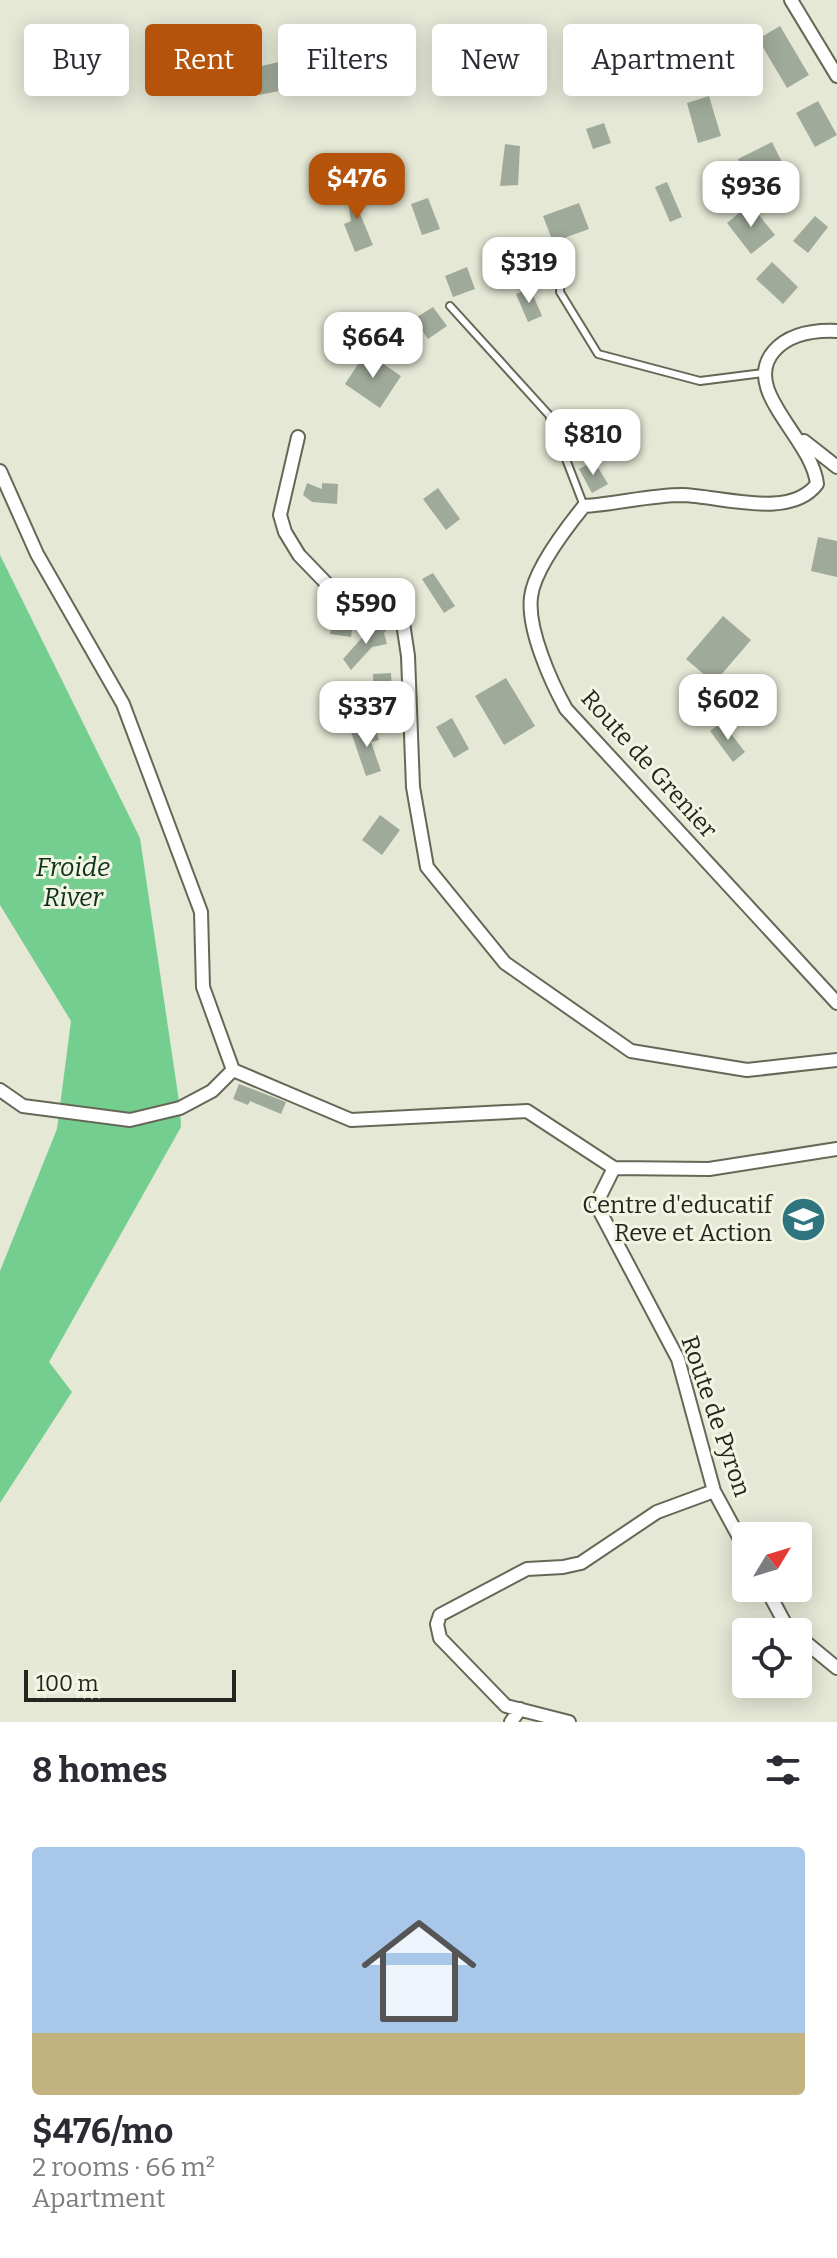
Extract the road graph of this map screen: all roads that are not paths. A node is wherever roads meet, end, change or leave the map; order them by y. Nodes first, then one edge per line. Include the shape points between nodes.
1 (791, 0) edge
2 (837, 76) edge
3 (561, 260) dead end
4 (450, 306) dead end
5 (837, 331) edge
6 (763, 373) junction
7 (795, 434) junction
8 (298, 437) dead end
9 (837, 467) edge
10 (0, 471) edge
11 (584, 506) junction
12 (837, 1003) edge
13 (837, 1060) edge
14 (233, 1070) junction
15 (0, 1090) edge
16 (837, 1149) edge
17 (614, 1168) junction
18 (714, 1491) junction
19 (732, 1524) edge
20 (812, 1647) edge
21 (837, 1668) edge
22 (520, 1709) junction
23 (511, 1722) edge
24 (569, 1722) edge

1 - 2 street
3 - 6 lane via 560,292 598,354 700,381
4 - 11 lane via 549,415
5 - 6 street via 802,333 781,344 766,360
6 - 7 street via 767,393
7 - 9 street
7 - 11 street via 816,472 817,484 808,496 784,504 682,495
8 - 13 street via 280,515 285,532 328,585 403,623 413,787 427,867 505,963 631,1051 747,1070
10 - 14 street via 37,554 123,704 201,912 203,987
11 - 12 street, Route de Grenier via 557,542 530,595 552,682 566,709
14 - 15 street via 212,1091 180,1108 130,1120 23,1106
14 - 17 street via 351,1120 527,1111
16 - 17 street via 709,1169
17 - 18 street, Route de Pyron via 596,1204 678,1359
18 - 19 street, Route de Pyron
18 - 22 street via 657,1512 581,1563 527,1569 440,1615 440,1638 506,1706
20 - 21 street
22 - 23 street
22 - 24 street

